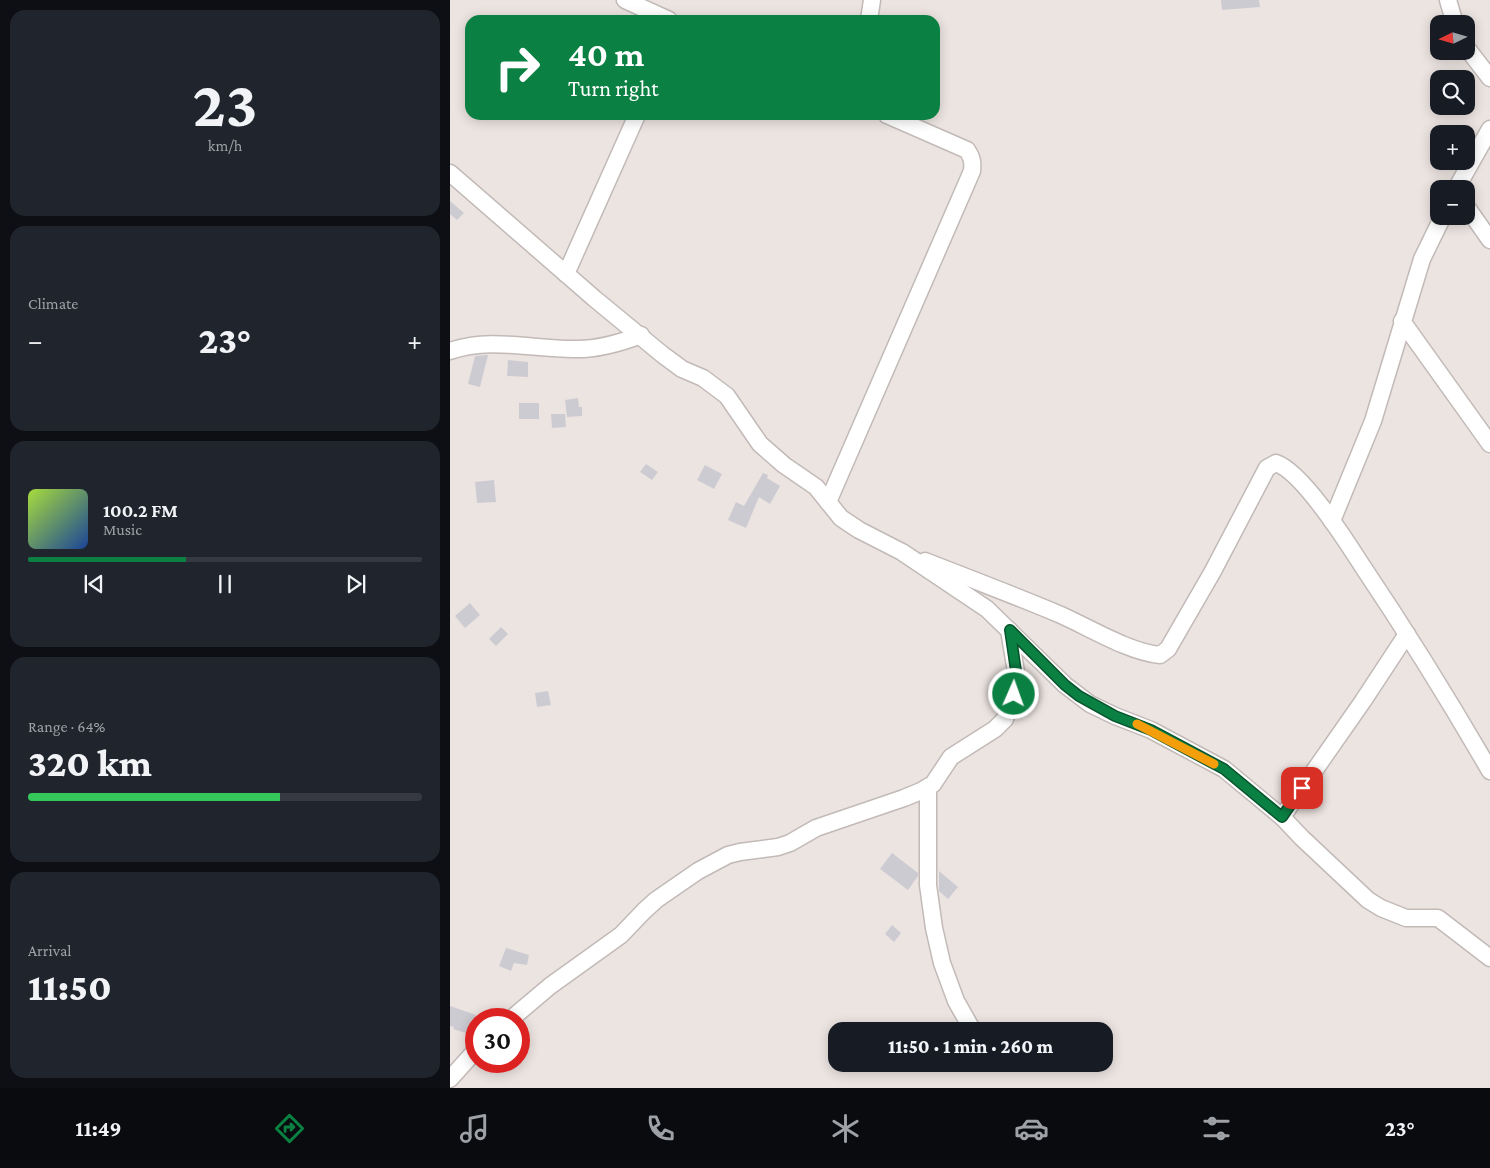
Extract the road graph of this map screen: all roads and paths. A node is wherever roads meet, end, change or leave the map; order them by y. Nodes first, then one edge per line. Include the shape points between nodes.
1 (625, 0) edge
2 (872, 0) edge
3 (1448, 0) edge
4 (658, 15) edge
5 (870, 15) edge
6 (1452, 15) edge
7 (1475, 59) edge
8 (1490, 78) edge
9 (635, 120) edge
10 (899, 120) edge
11 (1490, 129) edge
12 (450, 173) edge
13 (1461, 180) edge
14 (1475, 219) edge
15 (1439, 225) edge
16 (1490, 240) edge
17 (566, 274) junction
18 (1402, 321) junction
19 (641, 335) junction
20 (450, 351) edge
21 (1490, 444) edge
22 (828, 502) junction
23 (1332, 521) junction
24 (902, 552) junction
25 (1010, 630) junction
26 (1407, 634) junction
27 (1490, 771) edge
28 (928, 787) junction
29 (1282, 817) junction
30 (1490, 958) edge
31 (524, 1008) edge
32 (968, 1022) edge
33 (465, 1062) edge
34 (450, 1079) edge

1 - 4 street
2 - 5 street
3 - 6 street
7 - 8 street
9 - 17 street
10 - 22 street via 968,150 972,171
11 - 13 street
12 - 17 street
14 - 16 street
15 - 18 street via 1422,259
17 - 19 street
18 - 21 street
18 - 23 street via 1373,421
19 - 20 street via 575,350 487,345 465,346
19 - 22 street via 682,369 703,378 728,396 760,444 816,487
22 - 24 street via 841,518
23 - 24 street via 1298,478 1284,466 1276,463 1267,468 1168,650 1160,655 1113,640 1062,615
23 - 26 street
24 - 25 street via 987,609
25 - 28 street via 1017,678 1005,719 951,758
25 - 29 street via 1079,696 1224,769
26 - 27 street
26 - 29 street
28 - 31 street via 816,828 790,843 728,855 698,871 656,900 621,935
28 - 32 street via 928,885 934,928 942,963
29 - 30 street via 1368,900 1406,918 1438,918
33 - 34 street

